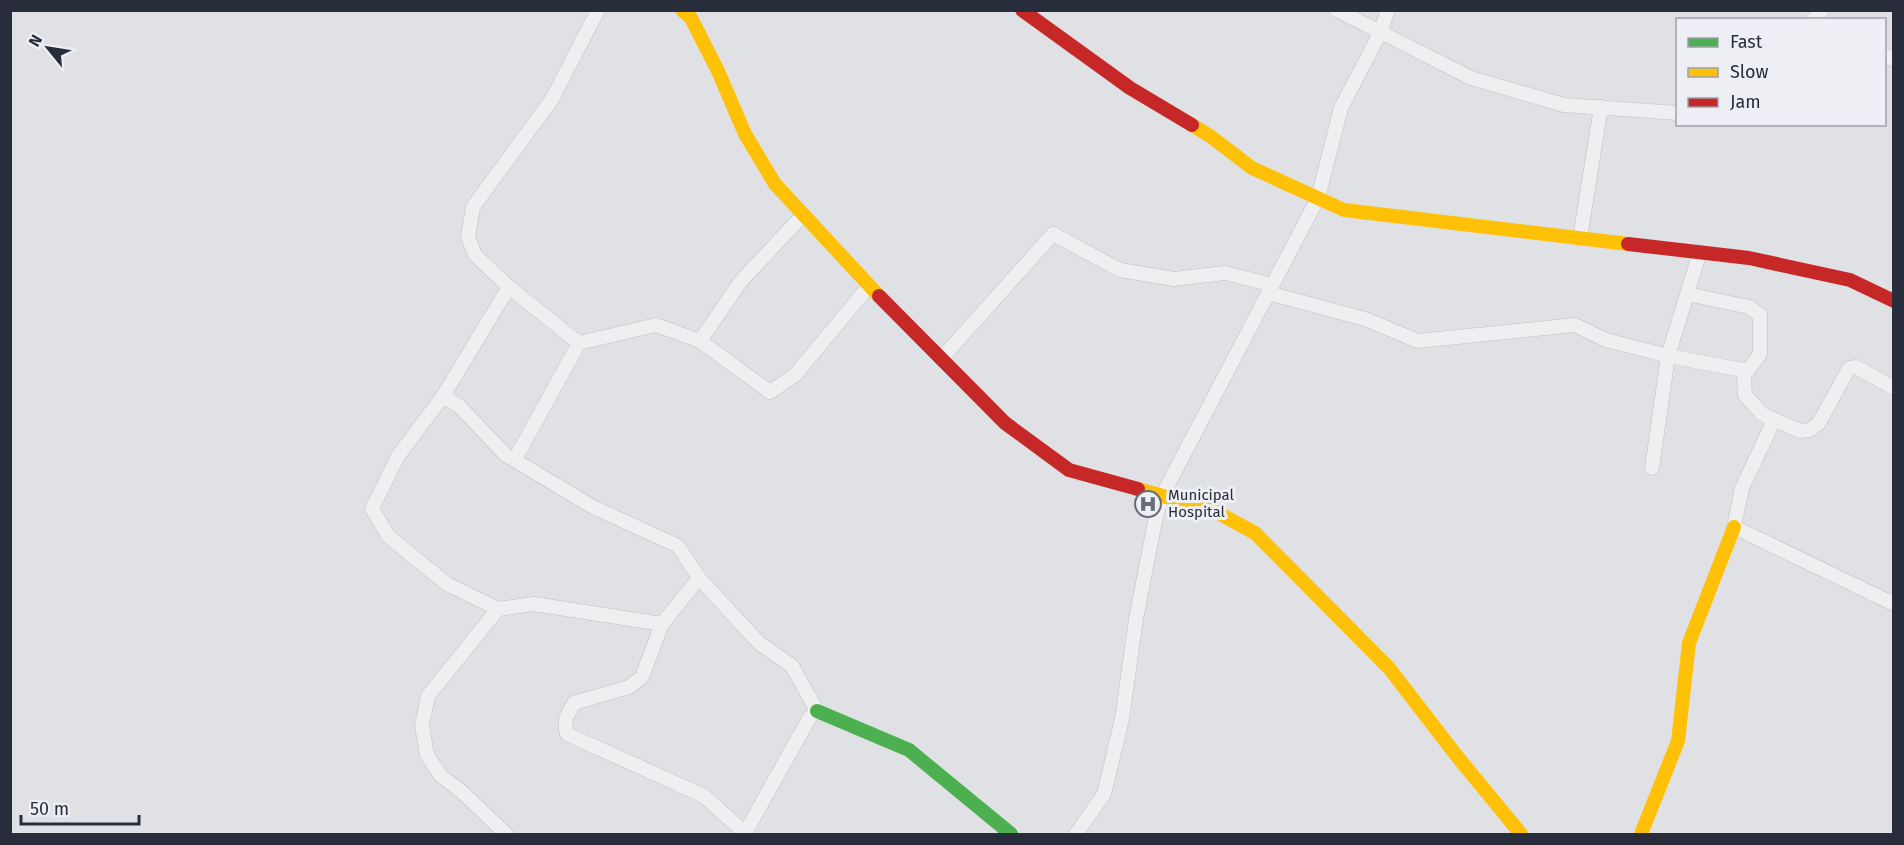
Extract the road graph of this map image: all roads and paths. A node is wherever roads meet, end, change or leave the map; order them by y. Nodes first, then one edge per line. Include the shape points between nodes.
1 (598, 10) edge
2 (682, 10) edge
3 (1022, 10) edge
4 (1337, 10) edge
5 (1388, 10) edge
6 (1380, 33) junction
7 (1601, 107) junction
8 (1676, 113) edge
9 (1318, 198) junction
10 (803, 215) junction
11 (1580, 238) junction
12 (1700, 252) junction
13 (869, 286) junction
14 (509, 287) junction
15 (1270, 289) junction
16 (1687, 294) junction
17 (1892, 297) edge
18 (700, 341) junction
19 (579, 343) junction
20 (1668, 356) junction
21 (941, 359) junction
22 (1748, 371) junction
23 (1893, 388) edge
24 (444, 396) junction
25 (1774, 420) junction
26 (515, 459) junction
27 (1653, 468) dead end
28 (1162, 496) junction
29 (1734, 527) junction
30 (699, 578) junction
31 (1893, 604) edge
32 (498, 609) junction
33 (662, 624) junction
34 (817, 711) junction
35 (506, 834) edge
36 (746, 834) edge
37 (1011, 834) edge
38 (1077, 834) edge
39 (1521, 834) edge
40 (1641, 834) edge

1 - 14 street via 552,99 473,207 468,237 475,255
2 - 10 street via 691,18 718,71 745,135 775,184
3 - 9 street via 1130,88 1210,136 1252,168
4 - 6 street
5 - 6 street
6 - 7 street via 1472,78 1564,105
6 - 9 street via 1341,108
7 - 8 street
7 - 11 street
9 - 11 street via 1344,210
9 - 15 street
10 - 13 street
10 - 18 street via 741,281
11 - 12 street
12 - 16 street
12 - 17 street via 1749,258 1850,280
13 - 18 street via 795,375 770,392
13 - 21 street
14 - 19 street
14 - 24 street
15 - 20 street via 1365,319 1418,341 1575,324 1606,340
15 - 21 street via 1225,273 1174,279 1120,270 1053,234
15 - 28 street
16 - 20 street
16 - 22 street via 1749,307 1760,315 1760,354
18 - 19 street via 656,325
19 - 26 street
20 - 22 street
20 - 27 street
21 - 28 street via 1005,423 1069,470
22 - 25 street via 1744,376 1745,395 1762,414
23 - 25 street via 1856,367 1849,368 1819,423 1810,430 1800,431
24 - 26 street
24 - 32 street via 398,456 372,509 389,537 447,584
25 - 29 street via 1742,488
26 - 30 street via 593,507 678,546
28 - 38 street via 1136,619 1122,719 1104,794
28 - 39 street via 1213,510 1255,533 1389,668
29 - 31 street
29 - 40 street via 1689,643 1678,741
30 - 33 street
30 - 34 street via 759,643 792,666
32 - 33 street via 534,604
32 - 35 street via 428,696 422,725 427,755 441,776
33 - 36 street via 642,677 629,687 574,703 564,720 567,734 704,796
34 - 36 street via 810,717
34 - 37 street via 909,750

